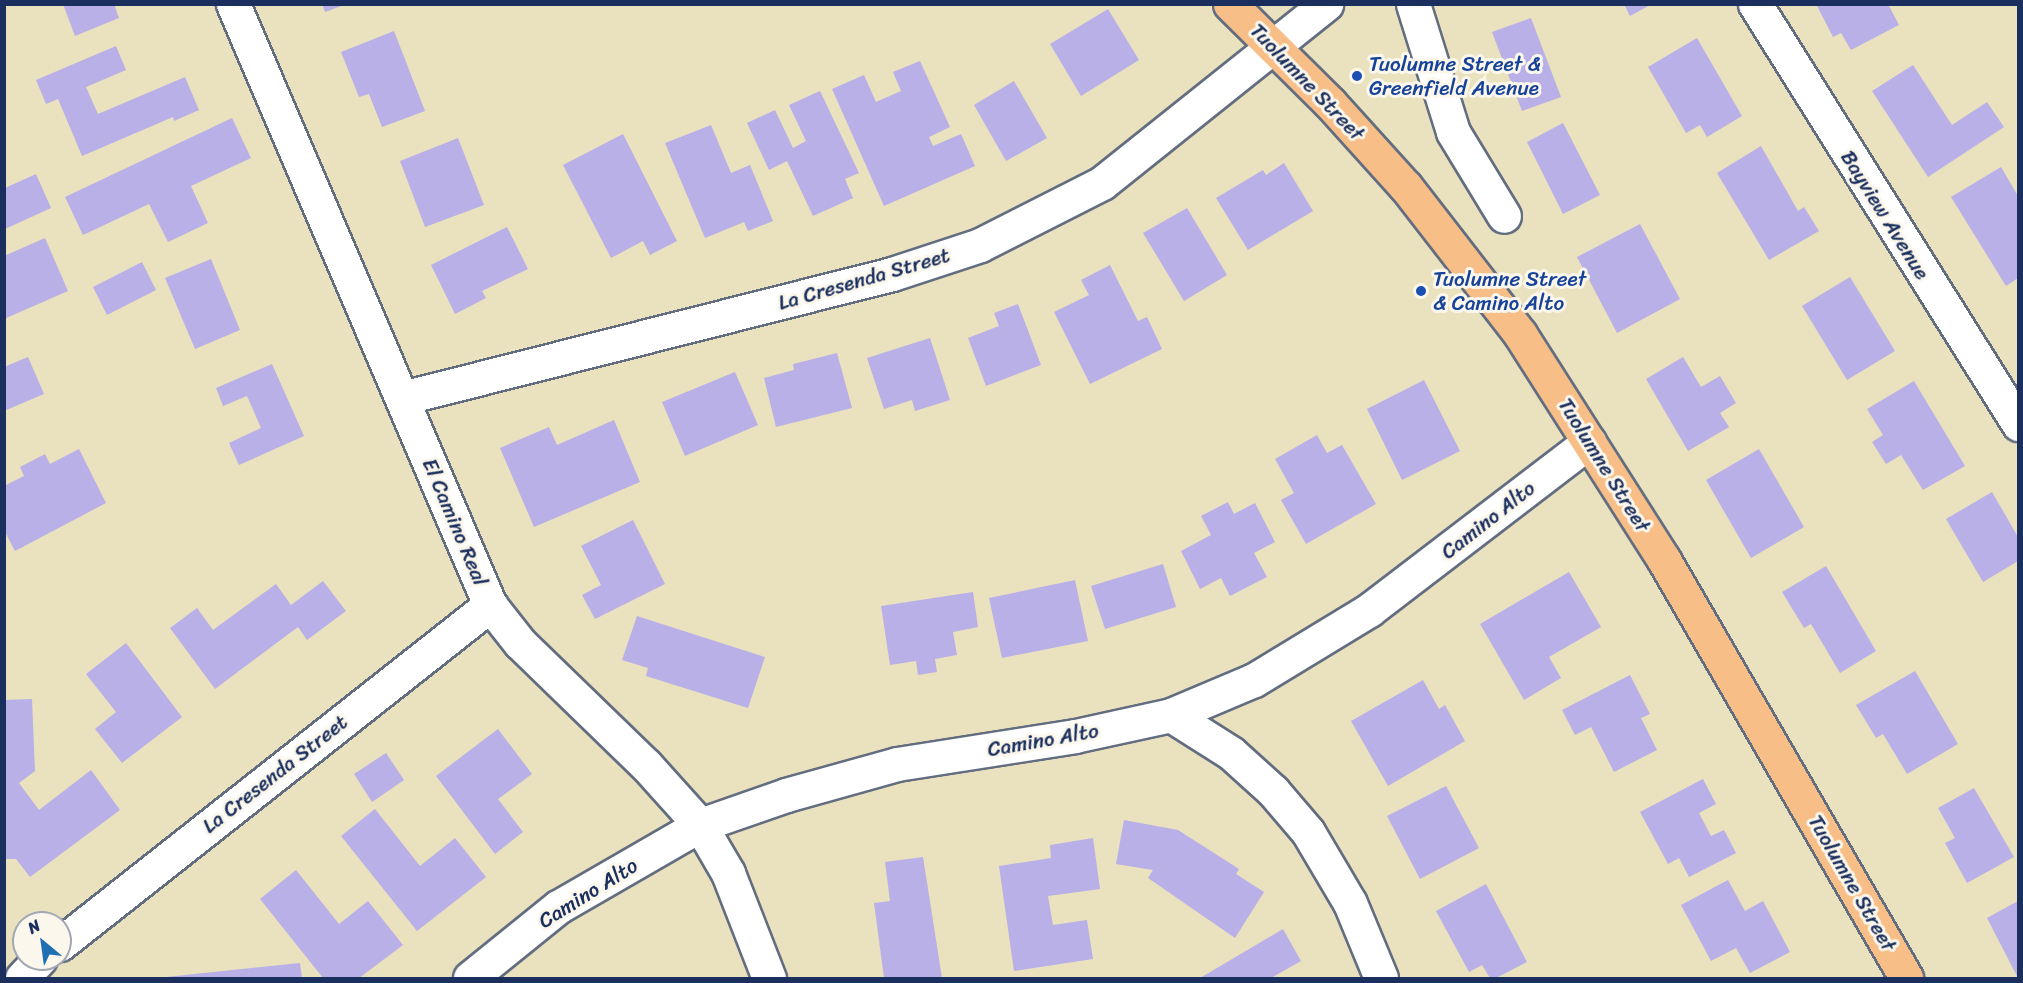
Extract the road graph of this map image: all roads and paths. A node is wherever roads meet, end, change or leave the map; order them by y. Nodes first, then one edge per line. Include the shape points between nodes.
1 (233, 4) edge
2 (1230, 4) edge
3 (1326, 4) edge
4 (1413, 4) edge
5 (1755, 4) edge
6 (1273, 46) junction
7 (1504, 216) dead end
8 (402, 398) junction
9 (2019, 424) edge
10 (1589, 442) junction
11 (490, 605) junction
12 (1171, 715) junction
13 (700, 825) junction
14 (72, 935) edge
15 (470, 978) edge
16 (770, 978) edge
17 (1381, 978) edge
18 (1906, 978) edge

1 - 8 street, El Camino Real
2 - 6 main road, Tuolumne Street
3 - 6 street, La Cresenda Street
4 - 7 street via 1453,132
5 - 9 street, Bayview Avenue
6 - 8 street, La Cresenda Street via 1102,183 980,245 892,274
6 - 10 main road, Tuolumne Street via 1330,103 1447,237 1520,334
8 - 11 street, El Camino Real
10 - 12 street, Camino Alto via 1369,610 1254,680
10 - 18 main road, Tuolumne Street via 1664,560
11 - 13 street, El Camino Real via 520,643 646,765
11 - 14 street, La Cresenda Street
12 - 13 street, Camino Alto via 1076,736 897,764 786,795
12 - 17 street via 1231,753 1273,791 1308,832 1350,903
13 - 15 street, Camino Alto via 558,907
13 - 16 street, El Camino Real via 728,873

